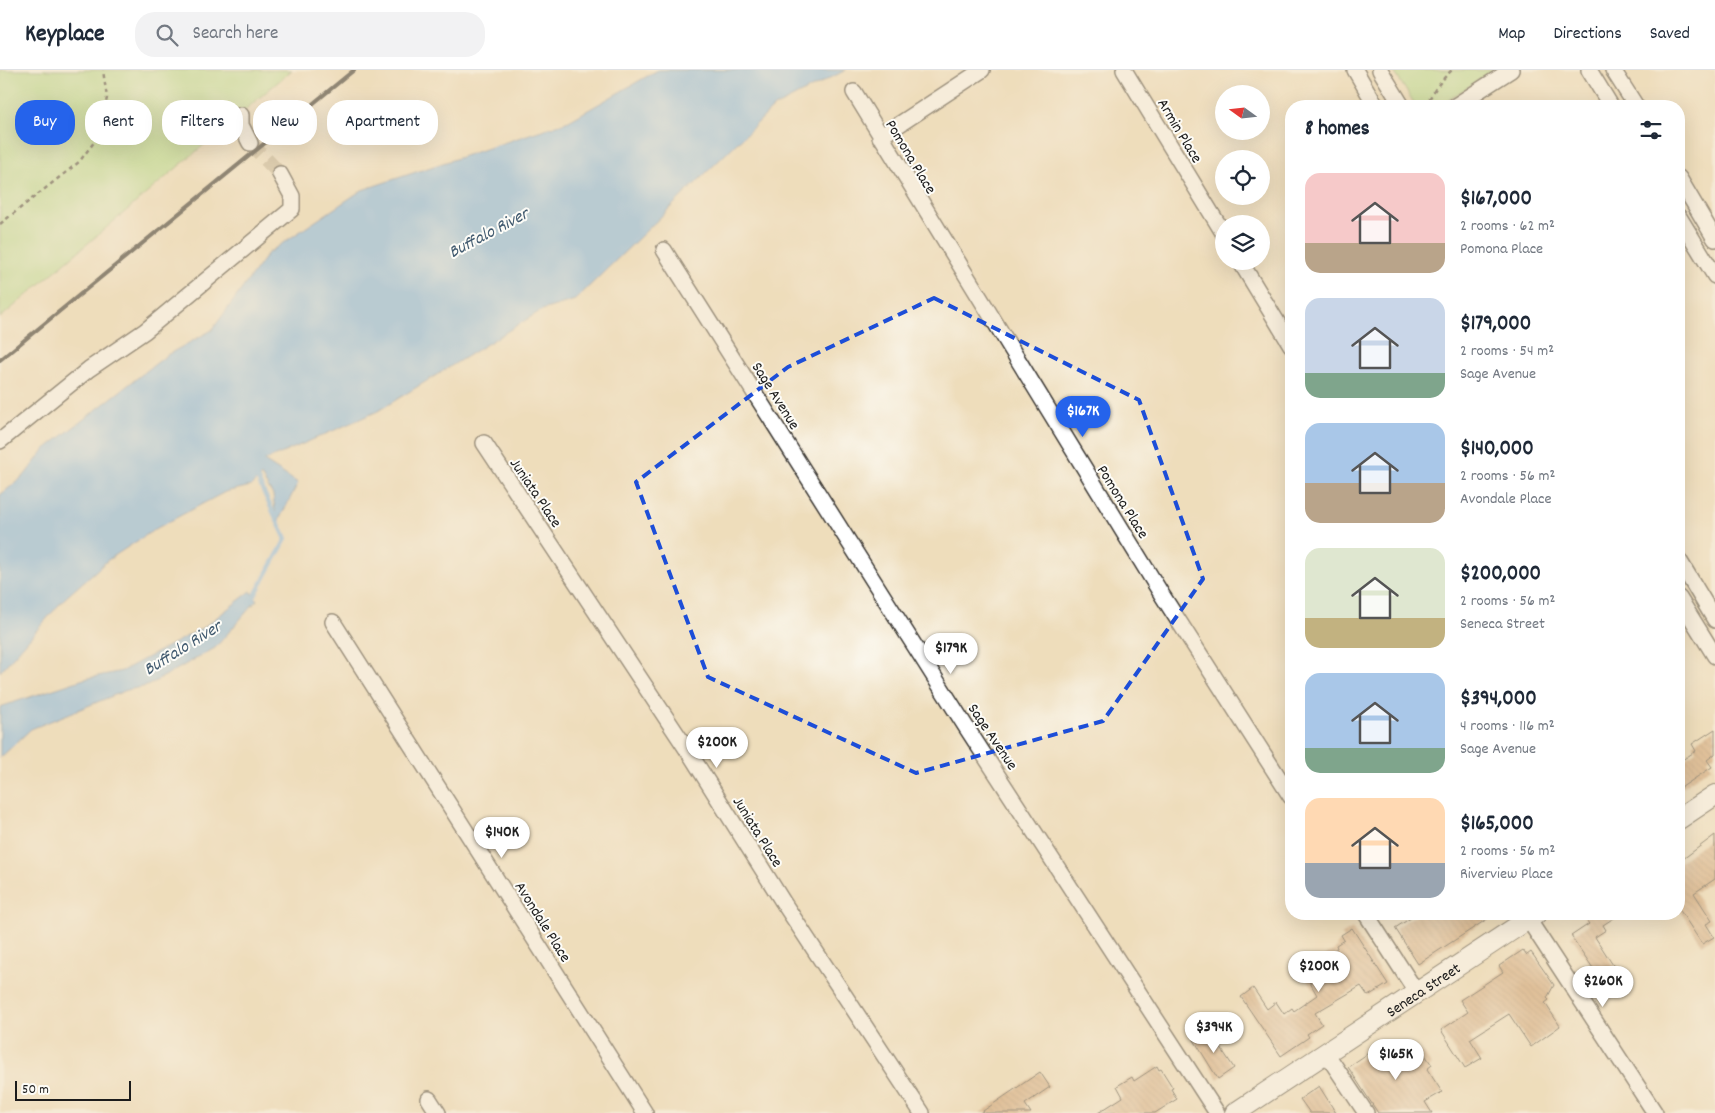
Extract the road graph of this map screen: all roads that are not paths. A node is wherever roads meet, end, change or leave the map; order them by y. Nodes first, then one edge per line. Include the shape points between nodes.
1 (982, 70) edge
2 (1124, 70) edge
3 (1355, 70) edge
4 (1380, 70) edge
5 (1511, 70) edge
6 (1589, 70) edge
7 (1613, 70) edge
8 (854, 92) dead end
9 (1372, 100) edge
10 (1398, 100) edge
11 (1464, 100) edge
12 (1607, 100) edge
13 (1632, 100) edge
14 (243, 128) edge
15 (880, 137) junction
16 (250, 142) tunnel mouth
17 (280, 174) tunnel mouth
18 (1685, 188) edge
19 (1702, 218) junction
20 (1215, 219) edge
21 (1685, 221) edge
22 (1685, 227) edge
23 (1715, 239) edge
24 (664, 250) dead end
25 (1245, 270) edge
26 (1715, 276) edge
27 (1285, 335) edge
28 (0, 441) edge
29 (484, 443) dead end
30 (1685, 570) edge
31 (1685, 608) edge
32 (1715, 620) edge
33 (333, 622) dead end
34 (1715, 656) edge
35 (1285, 788) edge
36 (1715, 795) edge
37 (1685, 815) edge
38 (1370, 920) edge
39 (1526, 920) edge
40 (1534, 920) edge
41 (1417, 993) junction
42 (1326, 1053) junction
43 (429, 1099) dead end
44 (438, 1113) edge
45 (645, 1113) edge
46 (922, 1113) edge
47 (1217, 1113) edge
48 (1235, 1113) edge
49 (1366, 1113) edge
50 (1655, 1113) edge

1 - 15 street
2 - 20 street, Armin Place
3 - 9 street
4 - 10 street
5 - 11 street
6 - 12 street
7 - 13 street
8 - 15 street, Pomona Place
14 - 16 street
15 - 35 street, Pomona Place
17 - 28 street via 292,196 292,209 145,331 89,368
18 - 19 street
19 - 21 street
19 - 23 street
22 - 26 street
24 - 47 street, Sage Avenue via 966,727
25 - 27 street
29 - 46 street, Juniata Place
30 - 32 street
31 - 34 street
33 - 45 street, Avondale Place
36 - 37 main road
38 - 41 street
39 - 41 main road, Seneca Street
40 - 50 street
41 - 42 main road, Seneca Street
42 - 48 main road, Seneca Street
42 - 49 street
43 - 44 street

